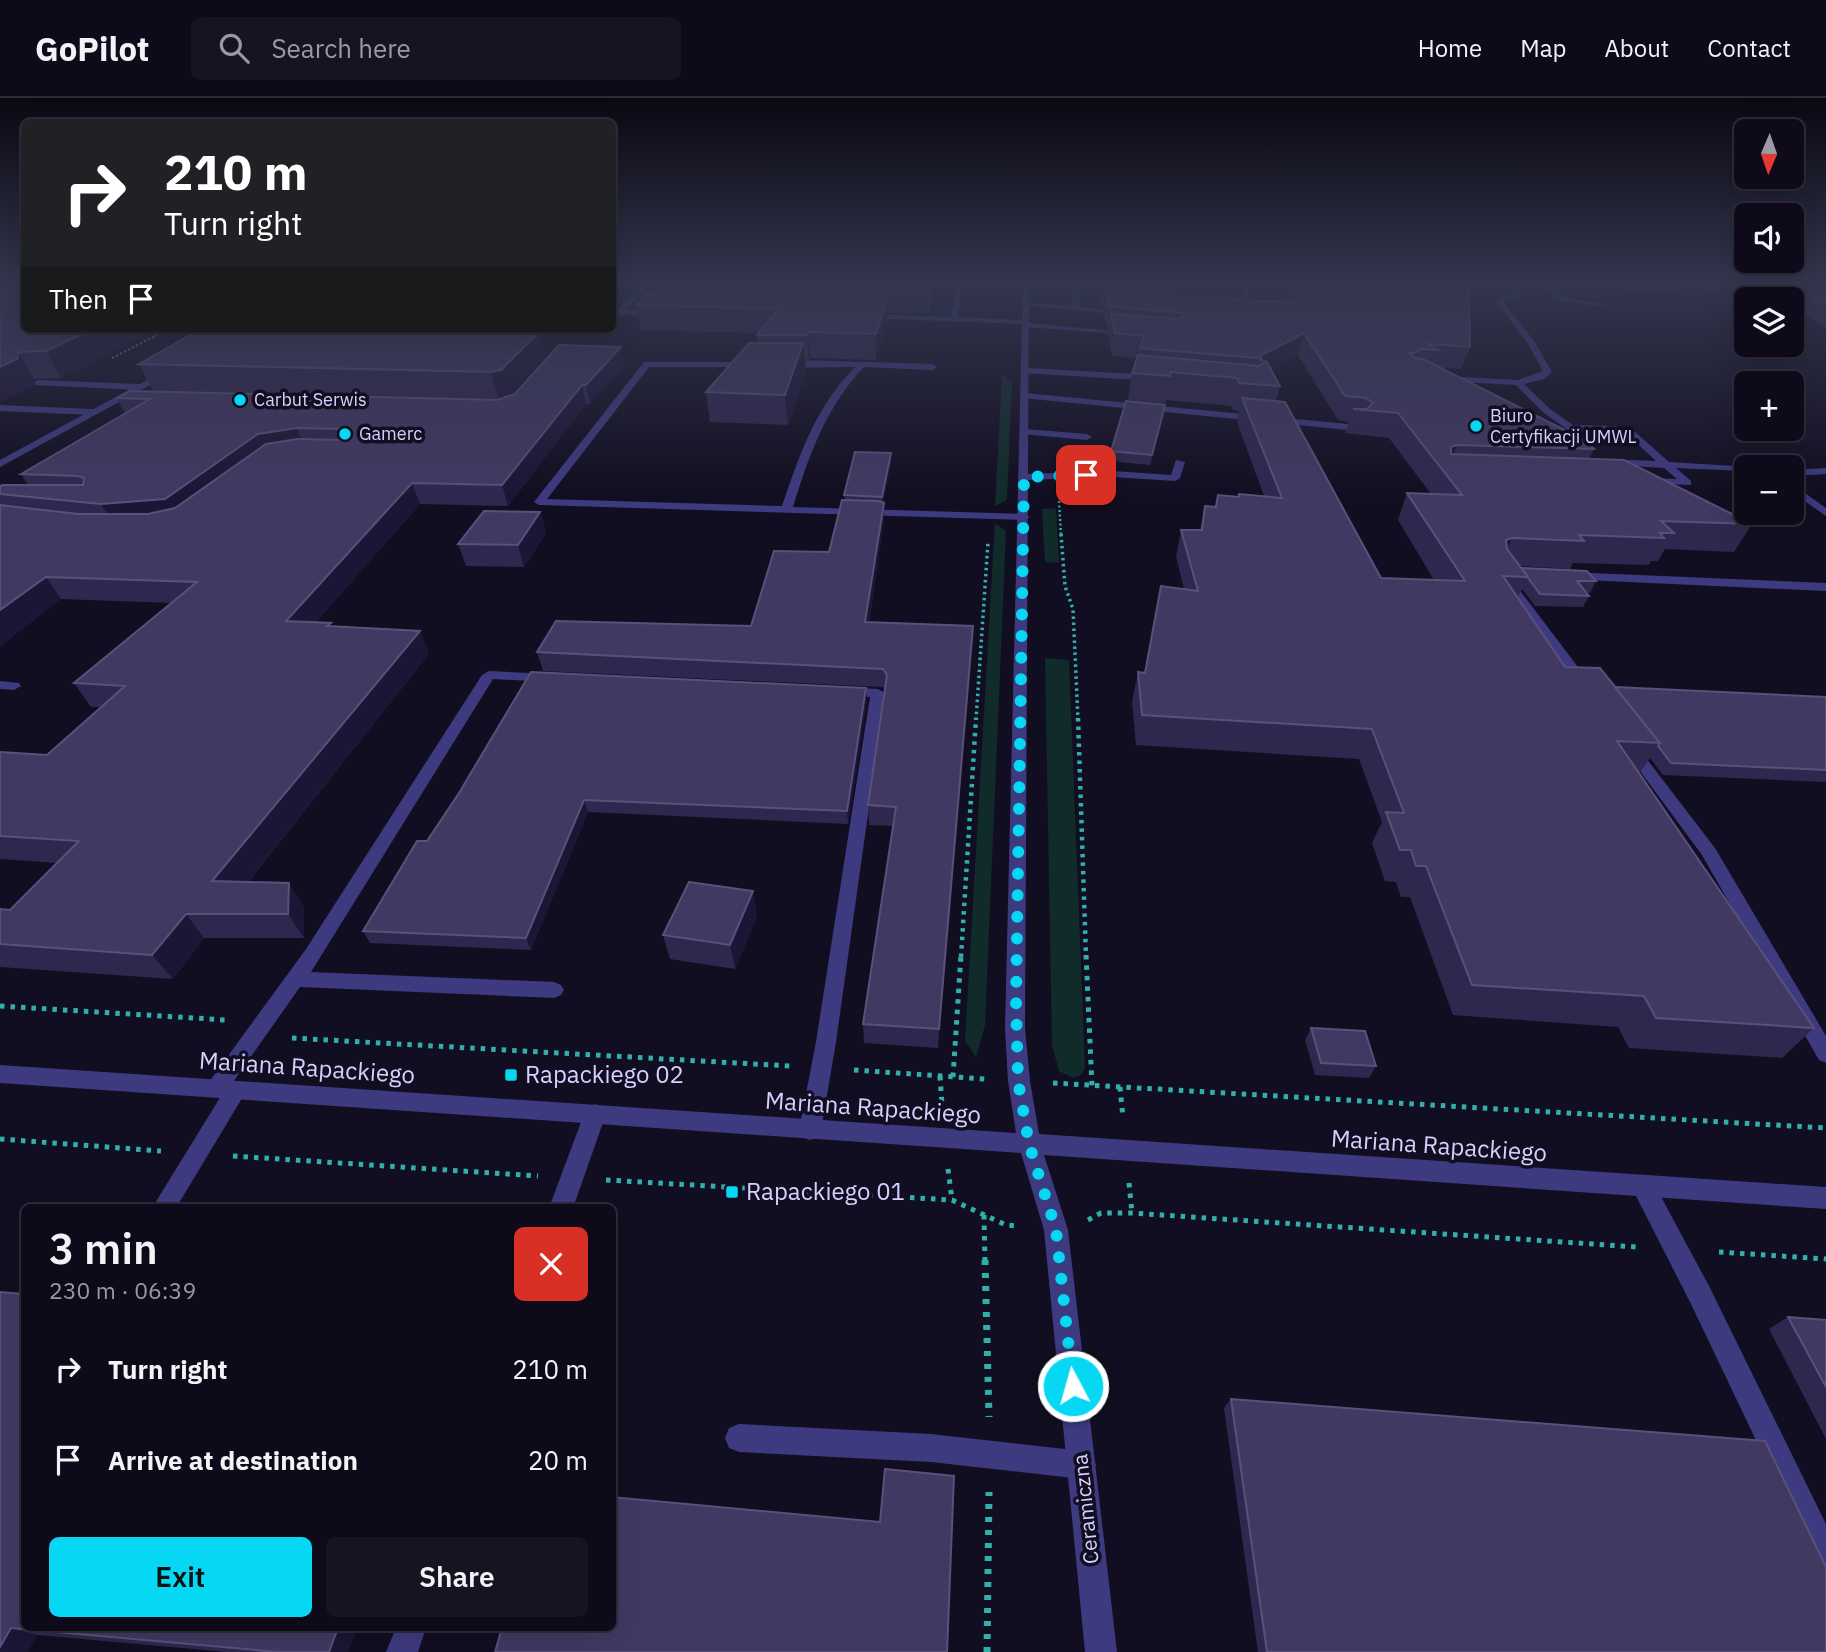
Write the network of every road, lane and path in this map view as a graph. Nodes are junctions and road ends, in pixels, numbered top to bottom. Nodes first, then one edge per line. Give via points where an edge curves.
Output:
1 (123, 353) edge
2 (1026, 353) edge
3 (1537, 353) edge
4 (124, 359) dead end
5 (862, 365) junction
6 (933, 366) dead end
7 (176, 367) edge
8 (1026, 371) junction
9 (1426, 378) edge
10 (1162, 379) edge
11 (38, 383) edge
12 (1518, 383) junction
13 (140, 387) junction
14 (1025, 396) junction
15 (110, 403) junction
16 (135, 403) edge
17 (0, 408) edge
18 (94, 412) junction
19 (1358, 428) dead end
20 (1571, 428) junction
21 (1025, 432) junction
22 (1087, 437) dead end
23 (1581, 439) edge
24 (1180, 462) dead end
25 (1600, 462) edge
26 (0, 464) edge
27 (1666, 464) junction
28 (1734, 467) edge
29 (1826, 471) edge
30 (1804, 472) edge
31 (1024, 477) junction
32 (1058, 477) junction
33 (1634, 481) edge
34 (1804, 496) edge
35 (787, 508) junction
36 (1826, 513) edge
37 (989, 516) junction
38 (1024, 517) junction
39 (1514, 573) edge
40 (1555, 575) edge
41 (1826, 587) edge
42 (572, 679) edge
43 (822, 690) edge
44 (1598, 703) edge
45 (1622, 735) edge
46 (294, 979) junction
47 (554, 990) dead end
48 (0, 1006) edge
49 (259, 1028) junction
50 (1826, 1054) edge
51 (820, 1068) junction
52 (0, 1074) edge
53 (953, 1077) junction
54 (1018, 1081) junction
55 (1092, 1086) junction
56 (226, 1089) junction
57 (595, 1114) junction
58 (1826, 1128) edge
59 (810, 1130) junction
60 (0, 1139) edge
61 (1029, 1144) junction
62 (196, 1153) junction
63 (572, 1178) junction
64 (1643, 1186) junction
65 (1826, 1198) edge
66 (165, 1204) edge
67 (562, 1204) edge
68 (1056, 1230) junction
69 (1676, 1249) junction
70 (1826, 1259) edge
71 (739, 1438) dead end
72 (1082, 1465) junction
73 (1826, 1556) edge
74 (410, 1631) edge
75 (402, 1652) edge
76 (1101, 1652) edge

1 - 4 path via 111,359
2 - 8 street, Ceramiczna
3 - 12 street via 1548,372
5 - 6 street
5 - 35 street via 849,377 809,440
5 - 35 street via 647,364 539,502
7 - 13 street
8 - 10 street
8 - 14 street, Ceramiczna
9 - 12 street
11 - 13 street
12 - 20 street
13 - 15 street
14 - 19 street
14 - 21 street, Ceramiczna
15 - 16 street
15 - 18 street
17 - 18 street
18 - 26 street
20 - 23 street
20 - 27 street via 1631,433
21 - 22 street
21 - 31 street, Ceramiczna
24 - 32 street via 1175,478
25 - 27 street
27 - 28 street
27 - 33 street via 1687,482
29 - 30 street
31 - 32 street
31 - 38 street, Ceramiczna
32 - 55 path via 1065,586 1073,608 1076,653
34 - 36 street
35 - 37 street
37 - 38 street
37 - 53 path
38 - 54 street, Ceramiczna
39 - 44 street via 1500,572
40 - 41 street
42 - 46 street via 489,676
43 - 51 street via 878,693
45 - 50 street via 1709,852
46 - 47 street
46 - 49 street
48 - 49 path via 229,1020
49 - 51 path via 296,1039
49 - 56 street
51 - 53 path
51 - 59 street
52 - 56 street, Mariana Rapackiego
53 - 54 path
54 - 55 path
54 - 61 street, Ceramiczna
55 - 58 path
56 - 57 street, Mariana Rapackiego
56 - 62 street
57 - 59 street, Mariana Rapackiego
57 - 63 street
59 - 61 street, Mariana Rapackiego
60 - 62 path
61 - 64 street, Mariana Rapackiego
61 - 68 street, Ceramiczna
62 - 63 path
62 - 66 street
63 - 67 street
63 - 68 path via 952,1200 1006,1225
64 - 65 street, Mariana Rapackiego
64 - 69 street
68 - 69 path via 1078,1226 1101,1213 1132,1213
68 - 72 street, Ceramiczna
69 - 70 path
69 - 73 street
71 - 72 street via 932,1448
72 - 76 street, Ceramiczna
74 - 75 street

